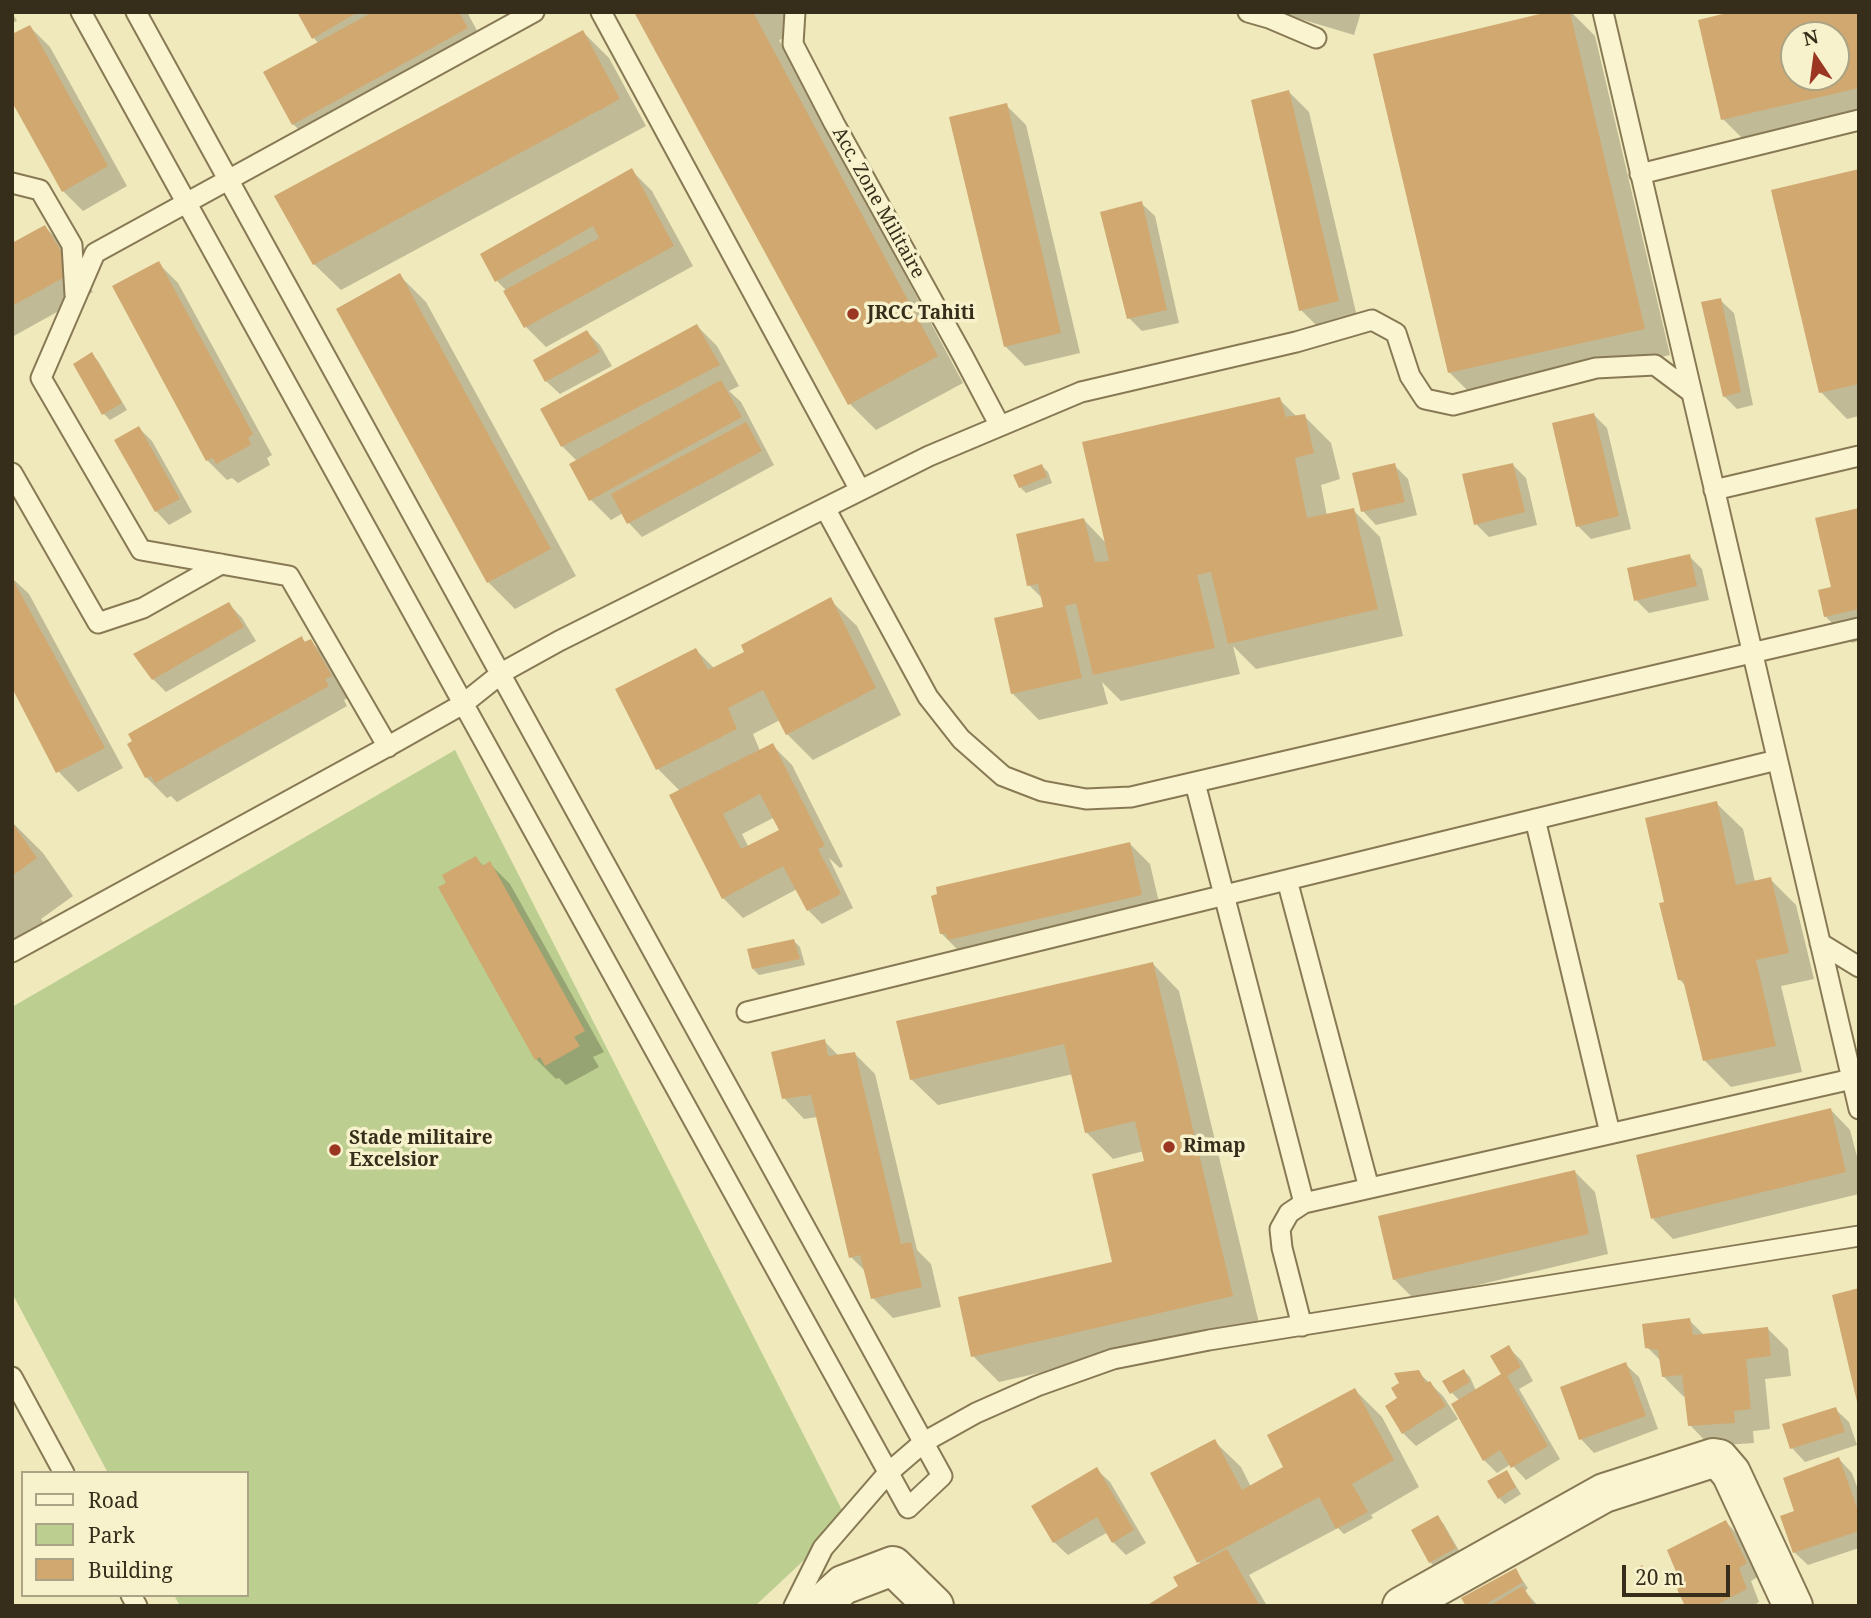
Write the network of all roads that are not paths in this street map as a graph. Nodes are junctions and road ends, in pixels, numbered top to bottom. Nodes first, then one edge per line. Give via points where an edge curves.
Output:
1 (81, 12) edge
2 (136, 12) edge
3 (601, 12) edge
4 (794, 12) edge
5 (1248, 12) edge
6 (1603, 12) edge
7 (524, 15) edge
8 (1315, 37) dead end
9 (1859, 120) edge
10 (1640, 174) junction
11 (228, 178) junction
12 (12, 183) edge
13 (186, 202) junction
14 (76, 299) junction
15 (1691, 392) junction
16 (1000, 426) junction
17 (1859, 456) edge
18 (12, 473) edge
19 (860, 490) junction
20 (1714, 490) junction
21 (825, 508) junction
22 (221, 564) junction
23 (1859, 628) edge
24 (1752, 653) junction
25 (501, 674) junction
26 (463, 704) junction
27 (388, 747) junction
28 (1777, 760) junction
29 (1195, 783) junction
30 (1535, 819) junction
31 (1287, 880) junction
32 (1224, 896) junction
33 (1820, 943) junction
34 (12, 953) edge
35 (1859, 967) edge
36 (747, 1012) dead end
37 (1855, 1075) edge
38 (1859, 1109) edge
39 (1610, 1133) junction
40 (1369, 1188) junction
41 (1304, 1203) junction
42 (1859, 1236) edge
43 (1302, 1326) junction
44 (12, 1377) edge
45 (924, 1442) junction
46 (63, 1471) edge
47 (888, 1473) junction
48 (933, 1604) edge
49 (794, 1606) edge
50 (820, 1606) edge
51 (1402, 1606) edge
52 (1793, 1606) edge

1 - 13 lane
2 - 11 lane
3 - 19 lane
4 - 16 lane, Acc. Zone Militaire via 793,44
5 - 8 lane
6 - 10 lane
7 - 11 lane
9 - 10 lane
10 - 15 lane
11 - 13 lane
11 - 25 lane
12 - 14 lane via 40,190 72,245
13 - 14 lane via 95,253
13 - 26 lane
14 - 22 lane via 41,378 141,550
15 - 16 lane via 1655,365 1596,368 1452,405 1426,400 1410,376 1396,333 1372,320 1081,392
15 - 20 lane
16 - 19 lane
17 - 20 lane
18 - 22 lane via 98,623 143,608
19 - 21 lane
20 - 24 lane
21 - 25 lane
21 - 29 lane via 928,697 961,739 1003,776 1042,791 1086,799 1131,797
22 - 27 lane via 289,576
23 - 24 lane
24 - 28 lane
24 - 29 lane
25 - 26 lane
25 - 45 lane
26 - 27 lane
26 - 47 lane
27 - 34 lane
28 - 30 lane
28 - 33 lane
29 - 32 lane
30 - 31 lane
30 - 39 lane
31 - 32 lane
31 - 40 lane
32 - 36 lane
32 - 41 lane
33 - 35 lane
33 - 37 lane
37 - 38 lane
37 - 39 lane
39 - 40 lane
40 - 41 lane
41 - 43 lane via 1289,1213 1280,1229
42 - 43 lane
43 - 45 lane via 1113,1359 1037,1386
44 - 46 lane
45 - 47 lane
45 - 47 lane via 942,1476 908,1508
47 - 49 lane via 823,1548
48 - 50 street via 893,1566 843,1585
51 - 52 street via 1604,1493 1713,1458 1731,1473

